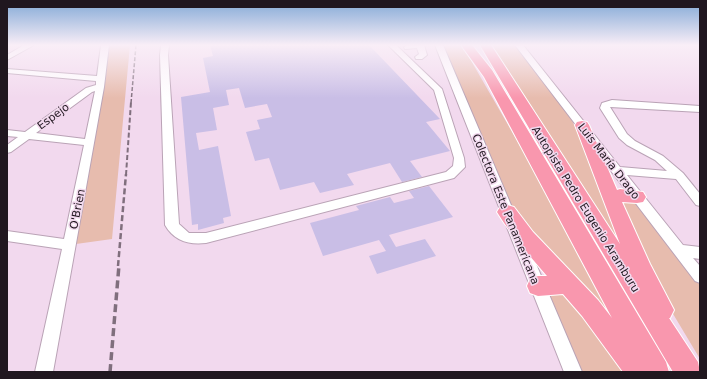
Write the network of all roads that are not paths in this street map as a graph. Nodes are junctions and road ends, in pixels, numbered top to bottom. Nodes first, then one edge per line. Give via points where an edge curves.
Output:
1 (103, 63) edge
2 (164, 63) edge
3 (410, 63) edge
4 (446, 63) edge
5 (479, 63) edge
6 (482, 63) edge
7 (495, 63) edge
8 (533, 63) edge
9 (7, 71) edge
10 (490, 77) junction
11 (100, 82) junction
12 (700, 109) edge
13 (582, 125) junction
14 (7, 134) edge
15 (26, 136) junction
16 (90, 142) junction
17 (7, 150) edge
18 (616, 170) junction
19 (679, 176) junction
20 (637, 197) junction
21 (611, 198) junction
22 (700, 202) edge
23 (507, 212) junction
24 (7, 236) edge
25 (70, 245) junction
26 (679, 250) junction
27 (700, 253) edge
28 (700, 278) edge
29 (568, 284) junction
30 (538, 286) junction
31 (44, 372) edge
32 (573, 372) edge
33 (640, 372) edge
34 (656, 372) edge
35 (688, 372) edge
36 (696, 372) edge

1 - 11 street, O'Brien
2 - 3 street via 172,225 176,232 197,239 450,175 455,171 459,167 459,158 438,89
4 - 23 street, Colectora Este Panamericana
5 - 10 highway
6 - 10 highway, Autopista Pedro Eugenio Aramburu
7 - 35 highway, Autopista Pedro Eugenio Aramburu
8 - 13 street, Luis María Drago
9 - 11 street via 94,79
10 - 34 highway, Autopista Pedro Eugenio Aramburu
11 - 15 street, Espejo
11 - 16 street, O'Brien
12 - 19 street via 612,103 605,105 623,136 659,158
13 - 18 street, Luis María Drago
13 - 21 highway
14 - 15 street
15 - 16 street
15 - 17 street, Espejo
16 - 25 street, O'Brien
18 - 19 street
18 - 20 street, Luis María Drago
19 - 22 street
20 - 21 highway via 620,195
20 - 26 street, Luis María Drago
21 - 36 highway via 653,294
23 - 29 highway via 526,238
23 - 30 street, Colectora Este Panamericana
24 - 25 street
25 - 31 street, O'Brien
26 - 27 street
26 - 28 street, Luis María Drago
29 - 30 highway
29 - 33 highway
30 - 32 street, Colectora Este Panamericana

